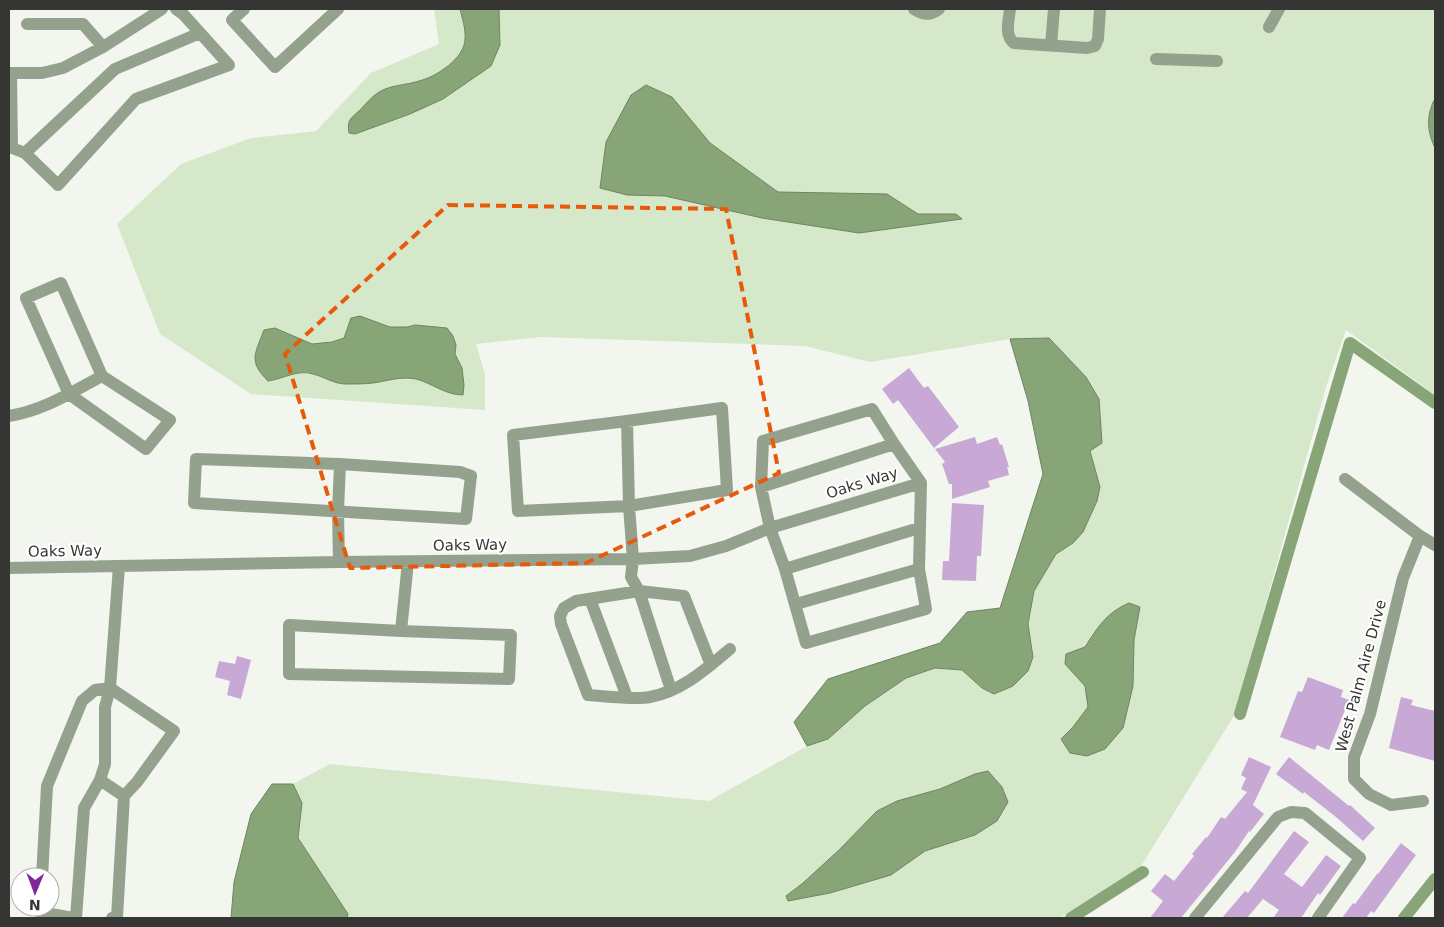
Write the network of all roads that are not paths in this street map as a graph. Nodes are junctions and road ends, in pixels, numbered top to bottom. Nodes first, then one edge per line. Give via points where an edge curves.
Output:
1 (176, 9) edge
2 (244, 9) edge
3 (338, 9) edge
4 (914, 9) edge
5 (939, 9) edge
6 (1010, 9) edge
7 (1054, 9) edge
8 (1100, 9) edge
9 (1279, 9) edge
10 (153, 11) edge
11 (27, 24) dead end
12 (1269, 27) dead end
13 (200, 34) junction
14 (1051, 45) junction
15 (103, 47) junction
16 (1156, 59) dead end
17 (1217, 61) dead end
18 (10, 73) edge
19 (25, 153) junction
20 (102, 376) junction
21 (69, 394) junction
22 (9, 416) edge
23 (627, 422) junction
24 (894, 444) junction
25 (340, 464) junction
26 (1345, 479) dead end
27 (921, 483) junction
28 (761, 487) junction
29 (629, 506) junction
30 (338, 511) junction
31 (770, 528) junction
32 (919, 528) junction
33 (1420, 536) junction
34 (1435, 545) edge
35 (633, 559) junction
36 (340, 562) junction
37 (408, 562) junction
38 (119, 566) junction
39 (9, 568) edge
40 (785, 569) junction
41 (919, 570) junction
42 (639, 591) junction
43 (590, 600) junction
44 (796, 604) junction
45 (401, 631) junction
46 (730, 649) dead end
47 (711, 665) junction
48 (110, 688) junction
49 (671, 690) junction
50 (626, 697) junction
51 (100, 780) junction
52 (124, 796) junction
53 (1423, 801) dead end
54 (42, 867) edge
55 (60, 915) edge
56 (75, 918) edge
57 (112, 918) edge
58 (1195, 918) edge
59 (1318, 918) edge

1 - 13 street
2 - 3 street via 232,20 275,67
4 - 5 street via 929,14
6 - 14 street via 1009,40
7 - 14 street
8 - 14 street via 1095,46
9 - 12 street
10 - 15 street
11 - 15 street via 83,24
13 - 19 street via 115,69
13 - 19 street via 230,65 136,98 58,185
15 - 18 street via 63,68 42,73
16 - 17 street
18 - 19 street via 12,148
20 - 21 street
20 - 21 street via 170,420 146,449
20 - 21 street via 61,283 26,298
21 - 22 street via 32,411
23 - 29 street
23 - 29 street via 722,408 727,490
23 - 29 street via 513,435 518,511
24 - 27 street
24 - 28 street
24 - 28 street via 872,409 763,442
25 - 30 street
25 - 30 street via 460,472 471,476 466,519
25 - 30 street via 196,459 194,503
26 - 33 street
27 - 31 street, Oaks Way
27 - 32 street
28 - 31 street
29 - 35 street
30 - 36 street
31 - 35 street, Oaks Way via 690,556
31 - 40 street
32 - 40 street
32 - 41 street
33 - 34 street
33 - 53 street, West Palm Aire Drive via 1403,578 1370,714 1354,757 1354,779 1370,794 1391,805
35 - 37 street, Oaks Way
35 - 42 street via 631,576
36 - 37 street, Oaks Way
36 - 38 street, Oaks Way
37 - 45 street
38 - 39 street, Oaks Way
38 - 48 street
40 - 44 street
41 - 44 street
41 - 44 street via 926,609 806,643
42 - 43 street
42 - 47 street via 684,596
42 - 49 street
43 - 50 street
43 - 50 street via 576,601 564,608 561,624 588,695
45 - 45 street via 289,625 289,674 509,679 511,635
46 - 47 street
47 - 49 street
48 - 51 street via 105,706 105,764
48 - 52 street via 174,731
48 - 54 street via 95,690 82,701 46,786
49 - 50 street via 650,697
51 - 52 street
51 - 56 street via 84,808
52 - 57 street via 117,917
55 - 56 street
58 - 59 street via 1278,817 1291,812 1305,813 1360,858

